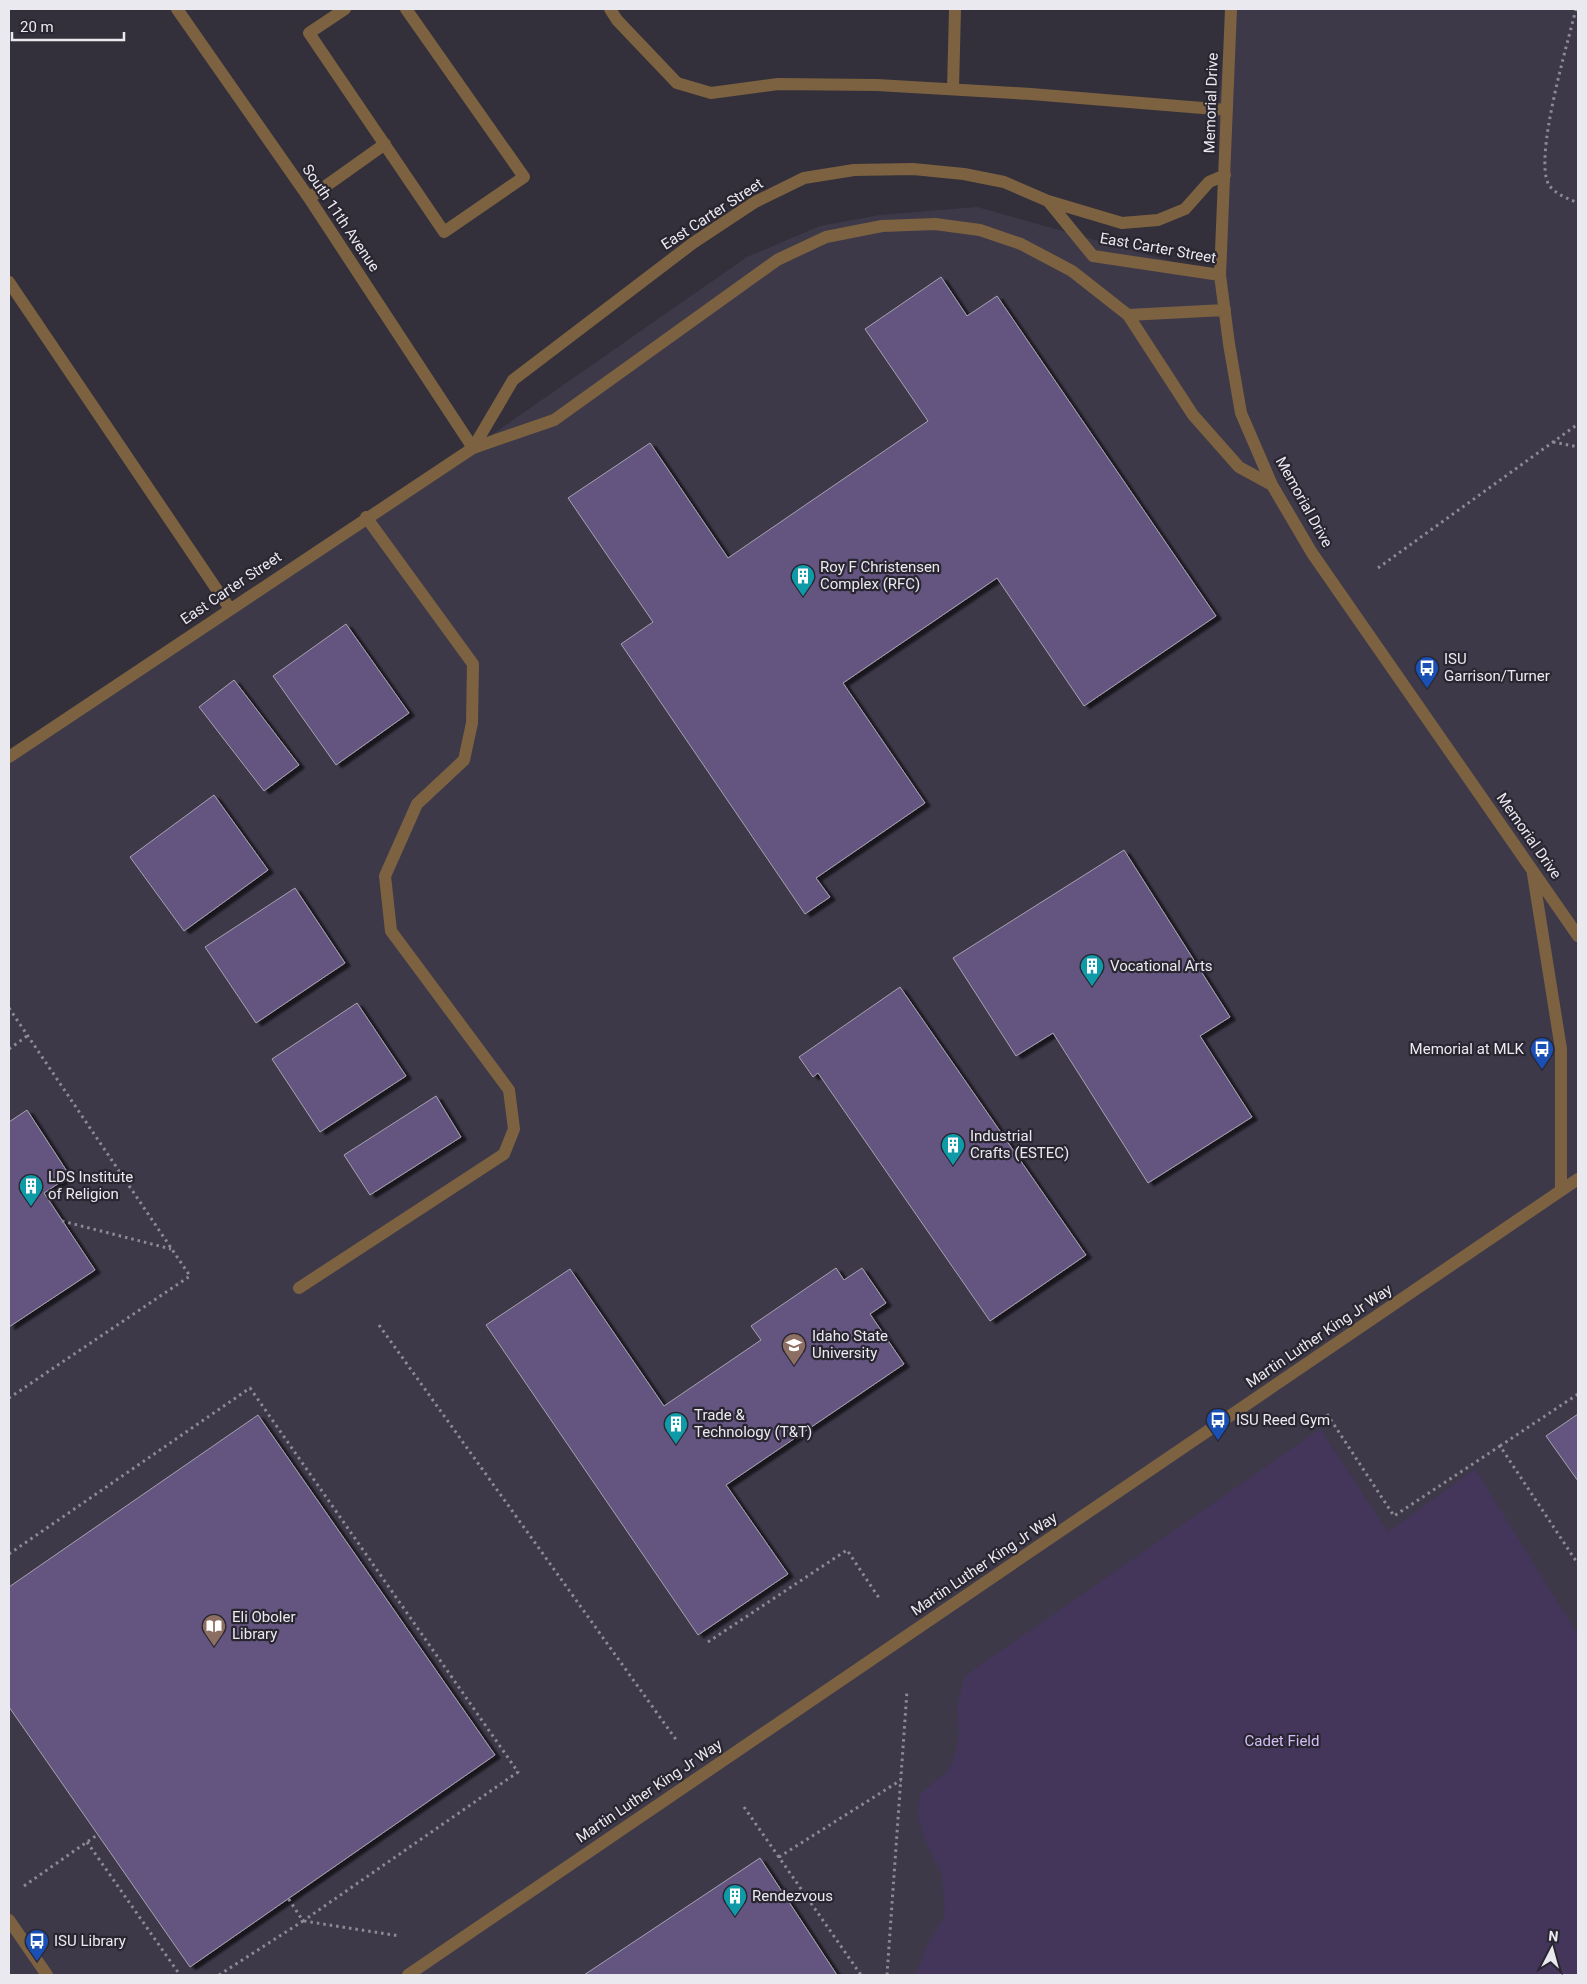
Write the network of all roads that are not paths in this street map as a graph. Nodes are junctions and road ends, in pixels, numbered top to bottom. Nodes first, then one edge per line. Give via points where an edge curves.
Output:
1 (177, 9) edge
2 (345, 9) edge
3 (406, 9) edge
4 (610, 9) edge
5 (955, 9) edge
6 (1231, 9) edge
7 (954, 89) junction
8 (1227, 110) junction
9 (385, 144) junction
10 (1225, 175) junction
11 (309, 198) junction
12 (1048, 202) junction
13 (1220, 275) junction
14 (9, 282) edge
15 (1225, 310) junction
16 (1128, 315) junction
17 (472, 448) junction
18 (1272, 485) junction
19 (366, 517) junction
20 (230, 609) junction
21 (9, 757) edge
22 (1532, 870) junction
23 (1578, 936) edge
24 (1578, 1179) edge
25 (1561, 1190) junction
26 (299, 1288) dead end
27 (9, 1920) edge
28 (47, 1975) edge
29 (408, 1975) edge

1 - 11 street, South 11th Avenue
2 - 9 street via 309,34
3 - 9 street via 524,177 444,232
4 - 7 street via 677,83 711,93 778,84
5 - 7 street
6 - 8 street, Memorial Drive
7 - 8 street
8 - 10 street, Memorial Drive
9 - 11 street
10 - 12 street via 1208,182 1185,209 1158,220 1122,223
10 - 13 street, Memorial Drive
11 - 17 street, South 11th Avenue
12 - 13 street, East Carter Street via 1092,256
12 - 17 street, East Carter Street via 1004,182 947,172 854,170 804,178 755,202 693,242 513,380
13 - 15 street, Memorial Drive
14 - 20 street
15 - 16 street
15 - 18 street, Memorial Drive via 1242,413
16 - 17 street, East Carter Street via 1072,271 1021,244 980,230 935,224 891,226 826,237 777,260 554,420
16 - 18 street, East Carter Street via 1193,415 1239,467
17 - 19 street, East Carter Street
18 - 22 street, Memorial Drive via 1312,553
19 - 20 street, East Carter Street
19 - 26 street via 473,664 472,723 464,760 416,804 385,876 392,932 509,1090 514,1129 504,1154
20 - 21 street, East Carter Street
22 - 23 street, Memorial Drive
22 - 25 street via 1561,1049
24 - 25 street, Martin Luther King Jr Way
25 - 29 street, Martin Luther King Jr Way
27 - 28 street

